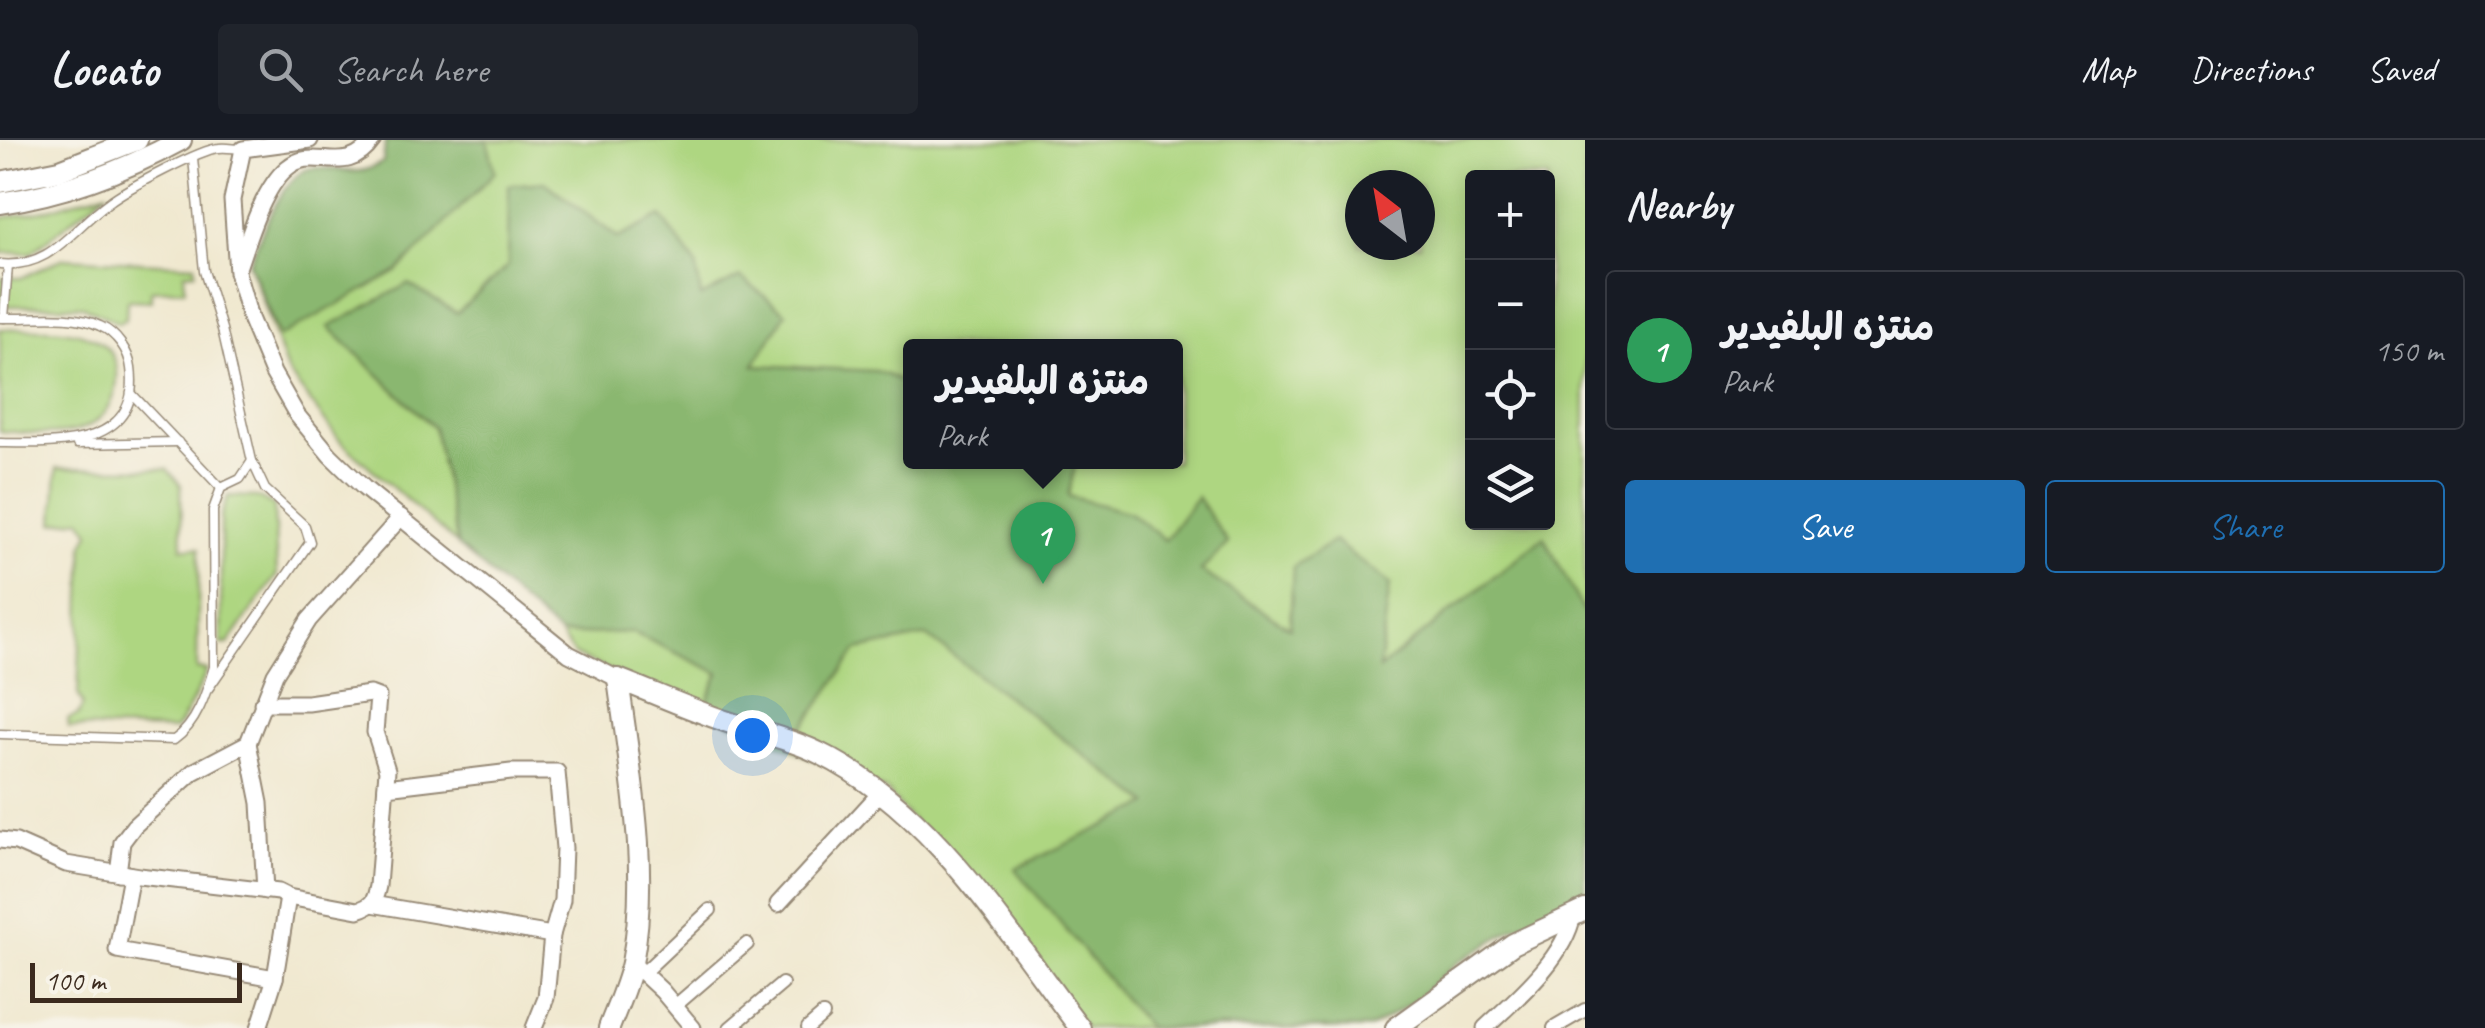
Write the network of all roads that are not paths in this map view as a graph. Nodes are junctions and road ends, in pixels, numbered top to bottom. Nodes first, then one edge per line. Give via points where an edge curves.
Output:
1 (137, 140) edge
2 (181, 140) edge
3 (310, 140) edge
4 (373, 140) edge
5 (242, 149) junction
6 (194, 158) junction
7 (0, 182) edge
8 (0, 203) edge
9 (4, 265) edge
10 (237, 272) junction
11 (2, 318) edge
12 (131, 393) junction
13 (178, 442) junction
14 (0, 443) edge
15 (68, 444) junction
16 (252, 461) junction
17 (222, 488) junction
18 (402, 517) junction
19 (618, 679) junction
20 (208, 689) junction
21 (262, 703) junction
22 (0, 734) edge
23 (248, 743) junction
24 (386, 788) junction
25 (882, 791) junction
26 (0, 840) edge
27 (125, 874) junction
28 (265, 890) junction
29 (288, 897) junction
30 (372, 904) junction
31 (778, 904) dead end
32 (710, 910) dead end
33 (1579, 912) edge
34 (552, 935) junction
35 (747, 944) dead end
36 (637, 968) junction
37 (275, 978) junction
38 (782, 984) dead end
39 (675, 1006) junction
40 (1585, 1010) edge
41 (823, 1015) dead end
42 (1408, 1025) edge
43 (1490, 1026) edge
44 (259, 1028) edge
45 (534, 1028) edge
46 (609, 1028) edge
47 (693, 1028) edge
48 (730, 1028) edge
49 (808, 1028) edge
50 (1080, 1028) edge
51 (1551, 1028) edge

1 - 7 street via 60,170
2 - 8 street via 99,177
3 - 5 street
4 - 10 street via 345,162 308,159 285,169 261,207
5 - 6 lane via 216,148
5 - 10 street via 232,200
6 - 9 lane via 106,204 52,253
6 - 16 lane via 204,271
9 - 11 lane
10 - 18 street via 273,373 297,415 330,456
11 - 12 lane via 100,326 130,360
12 - 13 lane
12 - 15 lane via 112,425
13 - 15 lane
13 - 17 lane
14 - 15 lane
16 - 17 lane via 240,479
16 - 20 lane via 264,489 305,526 310,542
17 - 20 lane via 213,510 214,667
18 - 19 street via 569,654
18 - 21 street via 309,620
19 - 25 street via 796,742
19 - 36 street via 636,848
20 - 22 lane via 188,730 174,740
21 - 23 street
21 - 24 street via 375,694
23 - 27 street via 193,772 134,826 122,842
23 - 28 street via 260,803
24 - 30 street
24 - 34 street via 460,776 557,772 564,848 562,900
25 - 31 street
25 - 50 street via 929,835
26 - 27 street via 66,864
27 - 28 street
27 - 37 street via 117,950
28 - 29 street
29 - 30 street via 358,910
29 - 37 street
30 - 34 street
32 - 36 street
33 - 42 street via 1513,944
33 - 43 street via 1562,944
34 - 45 street via 546,998
35 - 39 street
36 - 39 street
36 - 46 street
37 - 44 street
38 - 48 street
39 - 47 street
40 - 51 street
41 - 49 street

